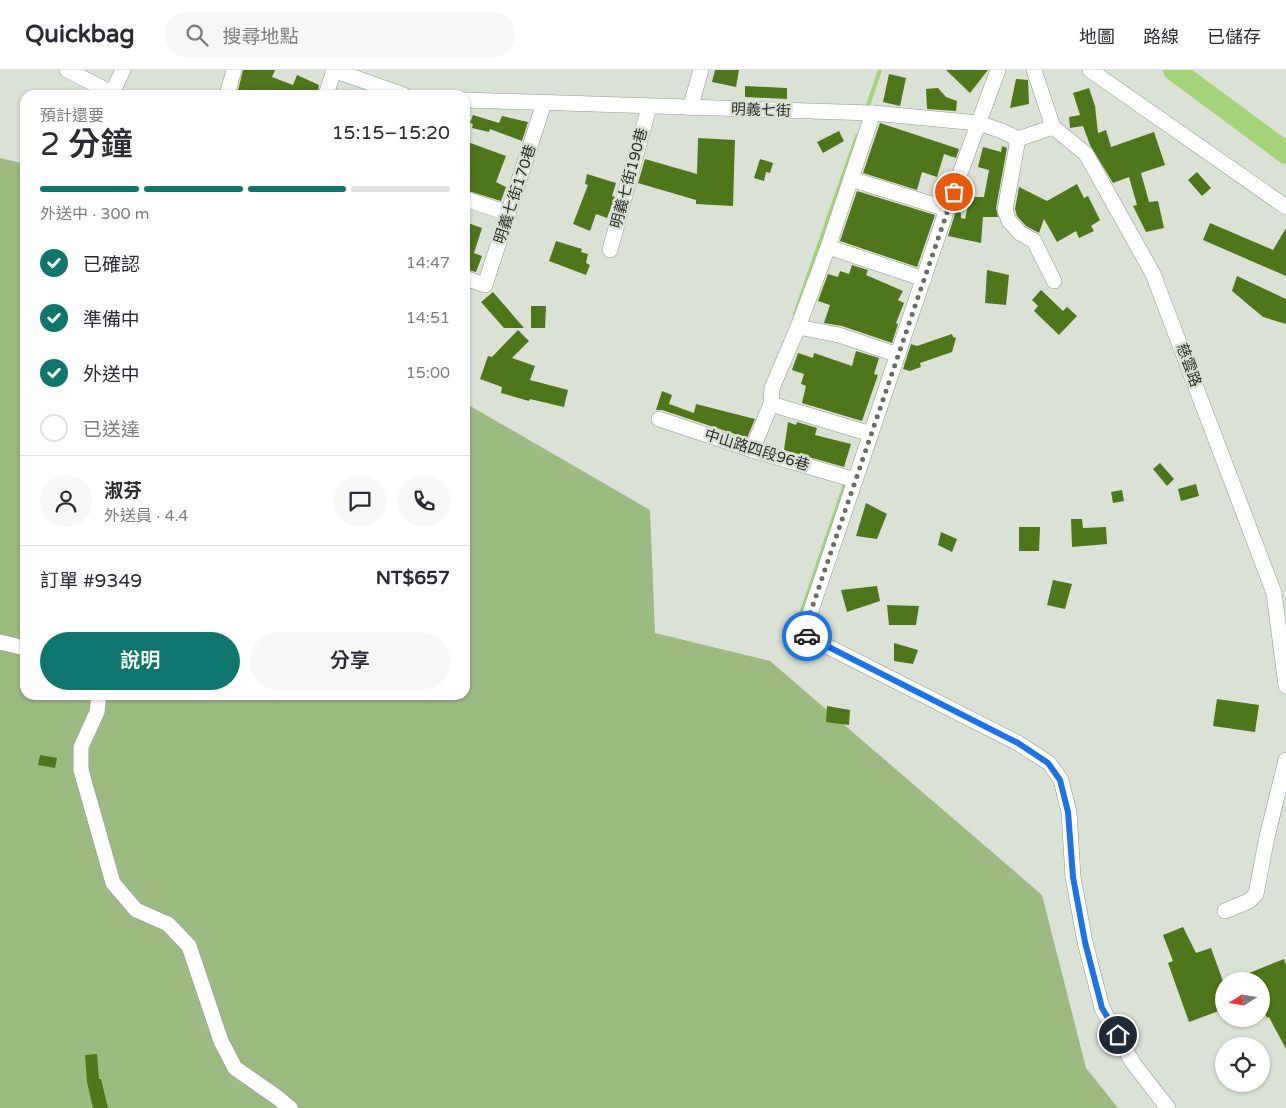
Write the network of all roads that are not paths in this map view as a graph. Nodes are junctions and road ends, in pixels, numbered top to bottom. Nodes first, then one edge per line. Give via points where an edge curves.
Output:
1 (67, 70) edge
2 (123, 70) edge
3 (234, 70) edge
4 (333, 70) edge
5 (701, 70) edge
6 (998, 70) edge
7 (1034, 70) edge
8 (1090, 70) edge
9 (106, 90) edge
10 (113, 90) edge
11 (229, 90) edge
12 (327, 90) edge
13 (390, 90) edge
14 (470, 100) edge
15 (544, 103) junction
16 (649, 107) junction
17 (690, 108) junction
18 (868, 113) junction
19 (978, 123) junction
20 (1052, 127) junction
21 (1018, 139) junction
22 (851, 179) junction
23 (470, 201) edge
24 (1286, 207) edge
25 (948, 209) junction
26 (508, 213) junction
27 (828, 247) junction
28 (610, 250) dead end
29 (924, 279) junction
30 (470, 280) edge
31 (1054, 280) dead end
32 (798, 327) junction
33 (898, 355) junction
34 (772, 404) junction
35 (659, 418) dead end
36 (871, 434) junction
37 (752, 450) junction
38 (855, 480) junction
39 (0, 642) edge
40 (20, 647) edge
41 (1286, 686) edge
42 (98, 700) edge
43 (1286, 760) edge
44 (1225, 910) dead end
45 (290, 1108) edge
46 (1168, 1108) edge

1 - 9 street
2 - 10 street
3 - 11 street
4 - 12 street
4 - 13 street
5 - 17 street
6 - 19 street
7 - 20 street
8 - 24 street
14 - 15 street, 明義七街
15 - 16 street, 明義七街
15 - 26 street, 明義七街170巷
16 - 17 street, 明義七街
16 - 28 street, 明義七街190巷
17 - 18 street, 明義七街
18 - 19 street, 明義七街
18 - 22 street
19 - 21 street, 明義七街
19 - 25 street
20 - 21 street
20 - 41 street, 慈雲路 via 1086,154 1153,274 1274,593
21 - 31 street via 1005,210 1020,232 1034,240
22 - 25 street
22 - 27 street
23 - 26 street
25 - 29 street
26 - 30 street, 明義七街170巷 via 485,285
27 - 29 street
27 - 32 street
29 - 33 street
32 - 33 street via 839,335
32 - 34 street via 772,388
33 - 36 street
34 - 36 street
34 - 37 street
35 - 37 street, 中山路四段96巷
36 - 38 street
37 - 38 street, 中山路四段96巷
38 - 46 street via 803,634 1018,743 1048,763 1060,780 1068,812 1073,877 1102,1008 1133,1063
39 - 40 street
42 - 45 street via 97,712 81,747 81,770 112,882 136,910 168,924 189,946 221,1041 235,1068
43 - 44 street via 1256,894 1249,902

